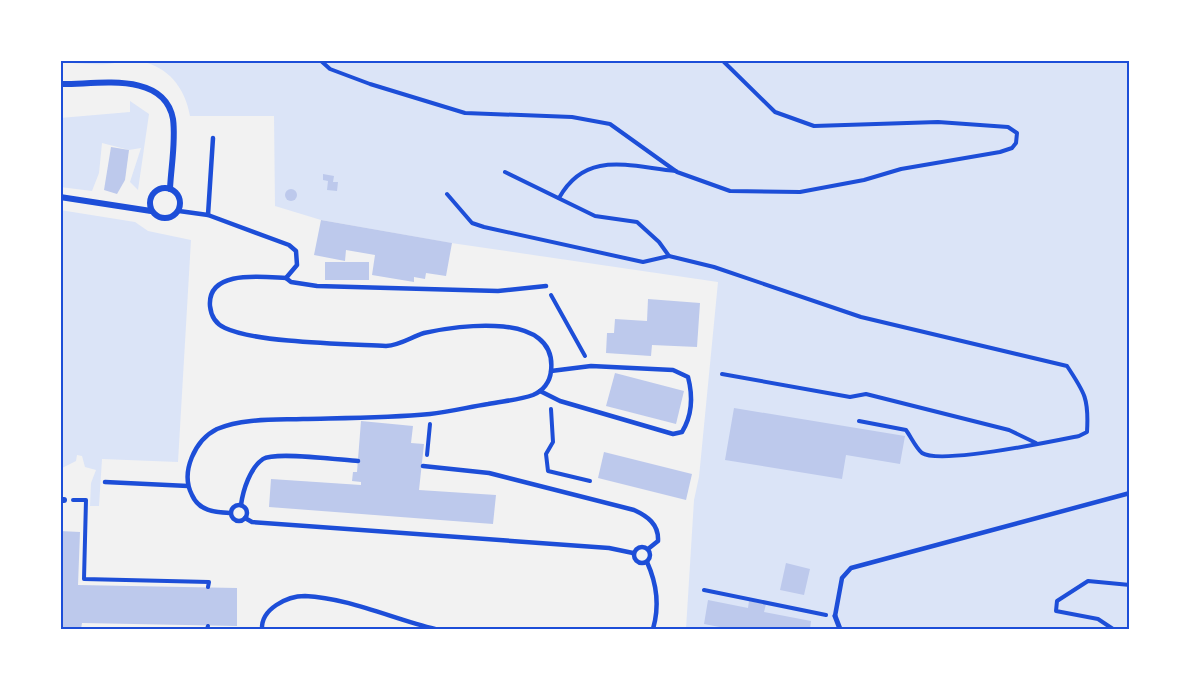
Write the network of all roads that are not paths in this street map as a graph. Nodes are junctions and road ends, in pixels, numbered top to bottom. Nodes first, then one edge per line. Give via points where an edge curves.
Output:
1 (60, 84) edge
2 (213, 138) dead end
3 (170, 189) junction
4 (60, 197) edge
5 (151, 211) junction
6 (179, 211) junction
7 (208, 215) junction
8 (286, 278) junction
9 (546, 286) road end
10 (551, 371) junction
11 (540, 391) junction
12 (358, 461) dead end
13 (425, 466) road end
14 (105, 482) dead end
15 (188, 486) junction
16 (1130, 493) edge
17 (241, 505) junction
18 (230, 513) junction
19 (245, 518) junction
20 (648, 549) junction
21 (633, 553) junction
22 (646, 562) junction
23 (835, 616) joint
24 (262, 629) edge
25 (435, 629) edge
26 (653, 629) edge
27 (840, 629) edge

1 - 3 street via 134,84 155,92 172,118
2 - 7 lane
3 - 5 street via 153,193
3 - 6 street via 179,198
4 - 5 street
5 - 6 street via 165,219
6 - 7 lane
7 - 8 lane via 296,250 297,265
8 - 9 lane via 317,286 498,291
8 - 10 lane via 222,282 210,301 213,317 224,328 269,338 386,346 457,327 517,327 543,342
10 - 11 lane
10 - 11 lane via 591,366 673,370 688,377 693,395 686,425 682,432 673,434 560,401
11 - 15 lane via 431,414 250,422 224,427 205,437 197,448 190,460
12 - 17 lane via 271,455 256,466 242,494
13 - 20 lane via 489,473 634,510 650,520 658,533 658,541
14 - 15 lane
15 - 18 lane via 200,506
16 - 23 lane via 851,568 842,578
17 - 18 lane via 232,507
17 - 19 lane via 247,510
18 - 19 lane via 236,521
19 - 21 lane via 252,522 609,548
20 - 21 lane via 638,547
20 - 22 lane via 650,557
21 - 22 lane via 636,561
22 - 26 lane via 657,597 658,614
23 - 27 street
24 - 25 lane via 268,611 302,596

